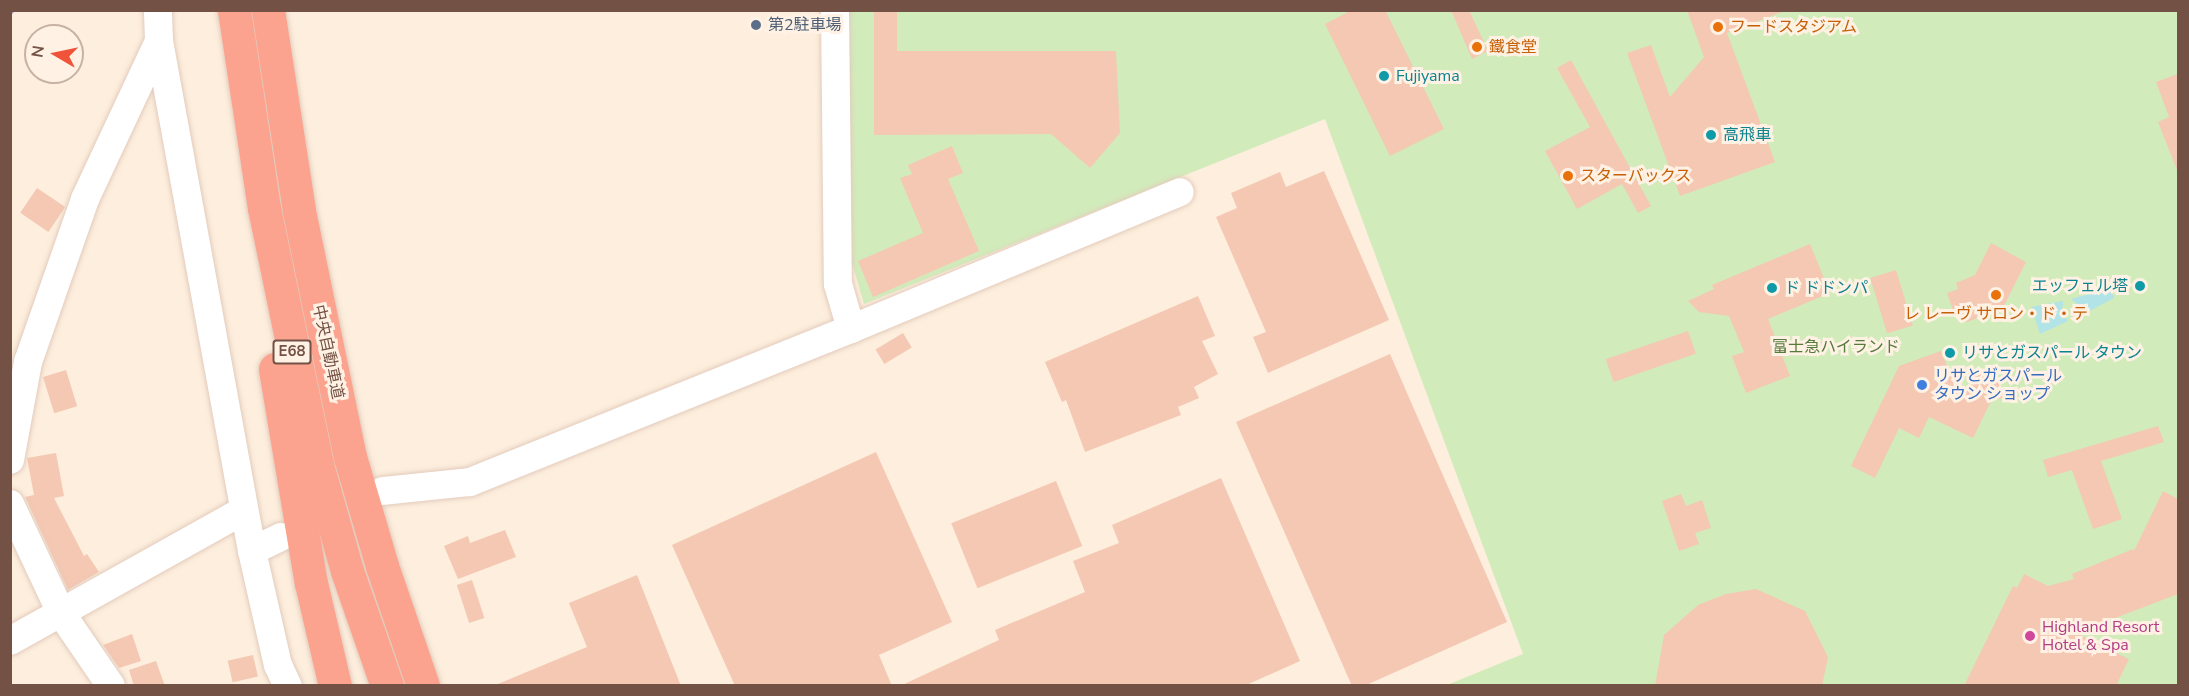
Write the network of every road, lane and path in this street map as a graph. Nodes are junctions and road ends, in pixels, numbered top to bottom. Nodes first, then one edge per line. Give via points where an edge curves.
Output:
1 (158, 10) edge
2 (228, 10) edge
3 (234, 10) edge
4 (268, 10) edge
5 (835, 10) edge
6 (159, 41) junction
7 (1180, 192) dead end
8 (851, 328) junction
9 (19, 369) edge
10 (350, 457) junction
11 (10, 460) edge
12 (383, 491) dead end
13 (10, 504) edge
14 (244, 510) junction
15 (281, 537) dead end
16 (252, 551) junction
17 (61, 613) junction
18 (10, 641) edge
19 (111, 686) edge
20 (288, 686) edge
21 (335, 686) edge
22 (387, 686) edge
23 (423, 686) edge
24 (440, 686) edge

1 - 6 street
2 - 21 highway via 239,152 310,583
3 - 22 highway, E68 via 264,208 317,465 347,571
4 - 10 highway, 中央自動車道 / E68 via 299,211
5 - 8 street via 838,284
6 - 9 street via 85,199
6 - 14 street
7 - 8 street
8 - 12 street via 470,482
9 - 11 street
10 - 23 highway, 中央自動車道 / E68
10 - 24 highway
13 - 17 street
14 - 16 street
14 - 17 street
15 - 16 street
16 - 20 street via 278,665
17 - 18 street
17 - 19 street

